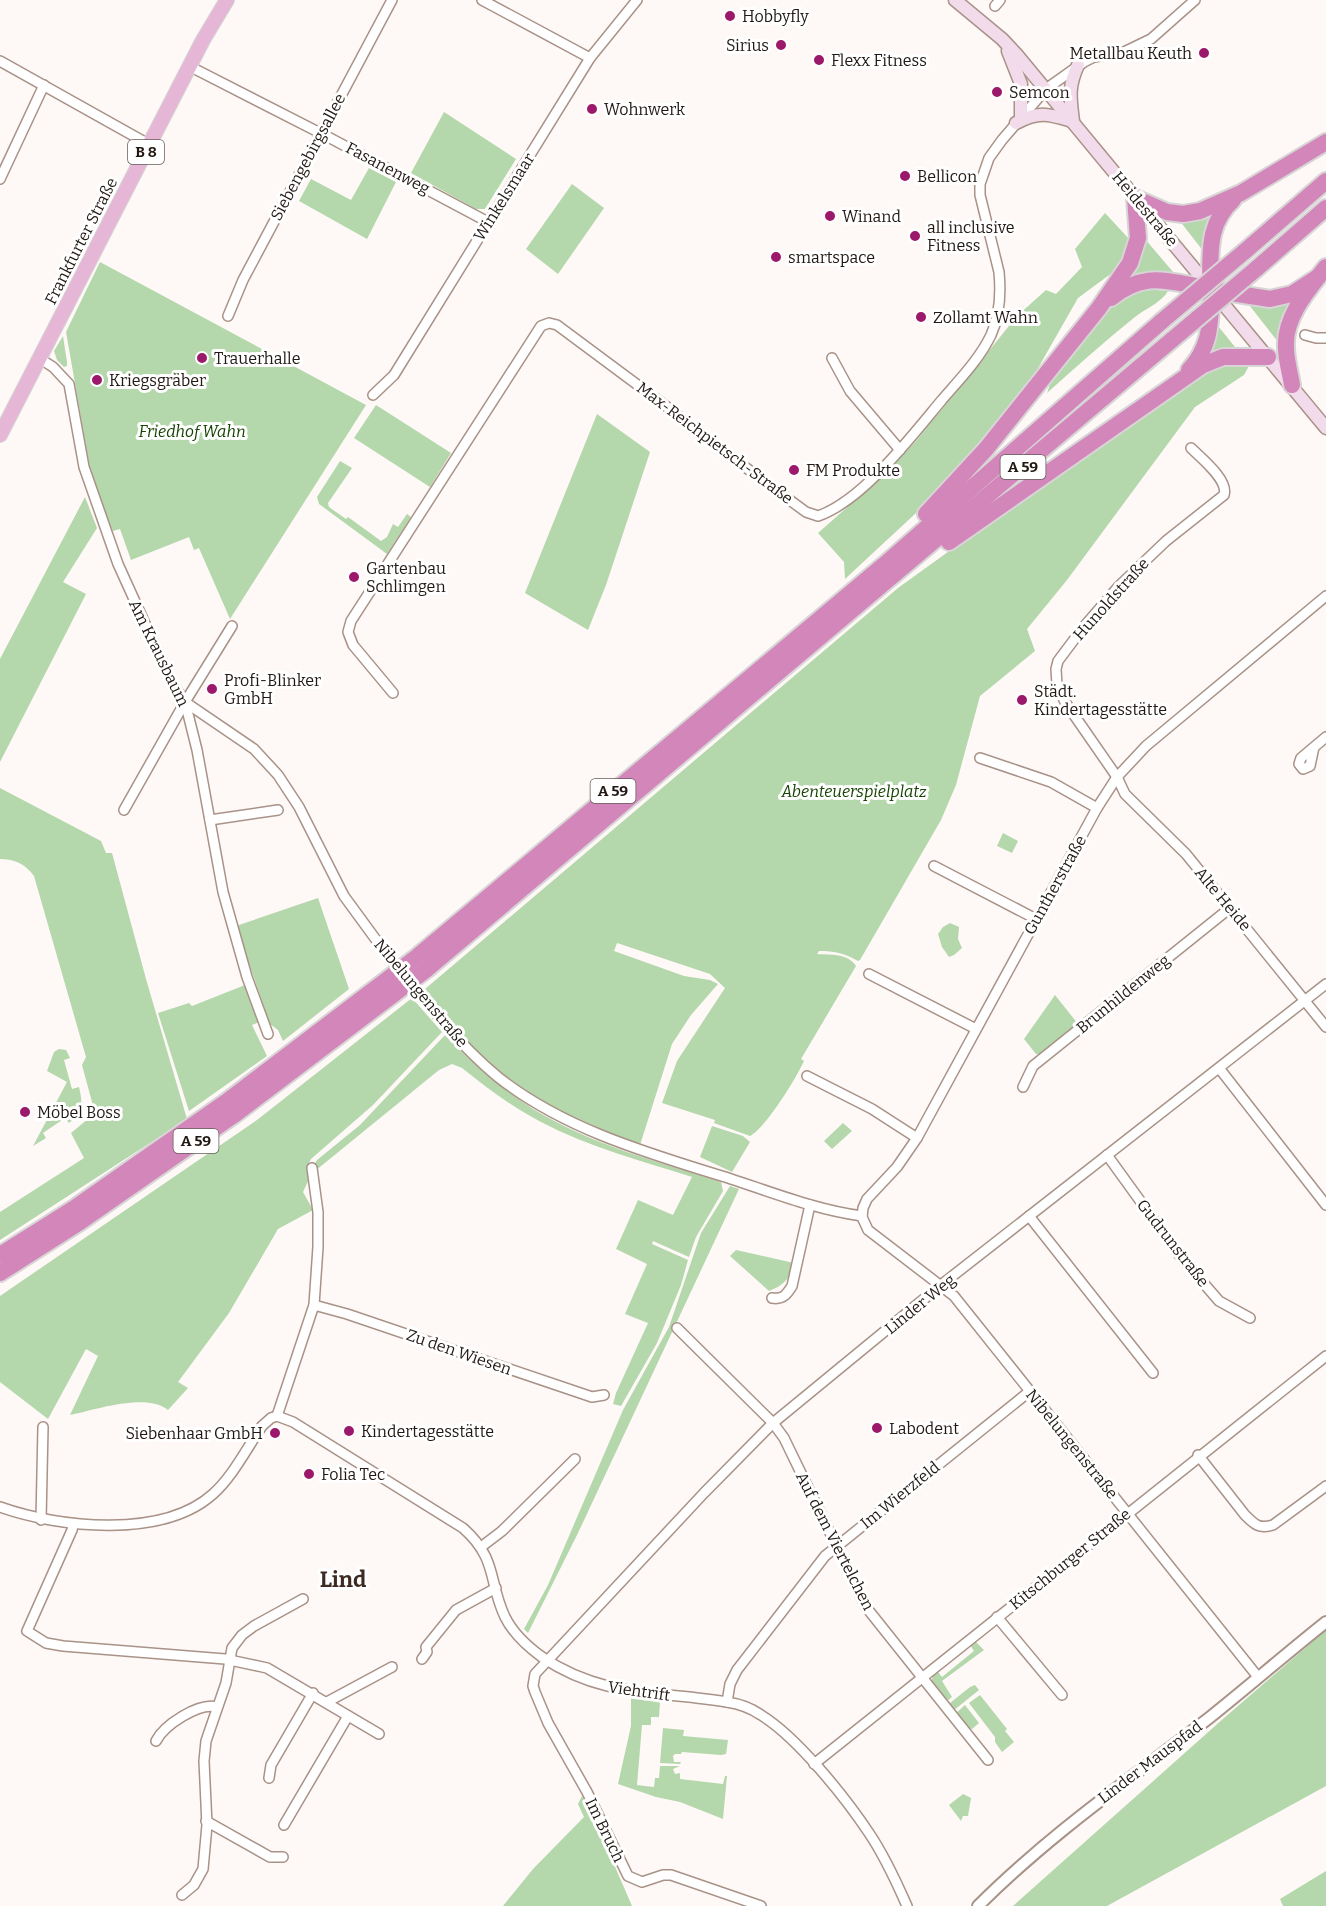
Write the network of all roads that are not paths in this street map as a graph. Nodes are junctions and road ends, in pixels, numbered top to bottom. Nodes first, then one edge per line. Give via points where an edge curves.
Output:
1 (226, 0) edge
2 (392, 0) edge
3 (482, 0) edge
4 (637, 0) edge
5 (955, 0) edge
6 (1195, 0) edge
7 (1002, 39) junction
8 (590, 58) junction
9 (0, 61) edge
10 (1078, 65) junction
11 (191, 67) junction
12 (44, 85) junction
13 (1046, 89) junction
14 (1019, 120) junction
15 (1073, 122) junction
16 (321, 134) junction
17 (1326, 142) edge
18 (150, 146) junction
19 (0, 179) edge
20 (1326, 181) edge
21 (1241, 193) junction
22 (1136, 198) junction
23 (1326, 208) edge
24 (488, 222) junction
25 (1322, 272) edge
26 (1211, 289) junction
27 (1099, 308) junction
28 (228, 316) dead end
29 (1305, 335) dead end
30 (1326, 338) edge
31 (1268, 357) junction
32 (39, 358) junction
33 (832, 358) dead end
34 (1178, 381) junction
35 (1292, 385) junction
36 (373, 395) dead end
37 (1326, 428) edge
38 (0, 435) edge
39 (1191, 448) dead end
40 (900, 450) junction
41 (884, 565) junction
42 (872, 595) junction
43 (1326, 596) edge
44 (231, 626) dead end
45 (393, 693) dead end
46 (184, 702) junction
47 (1326, 737) edge
48 (1314, 747) dead end
49 (980, 758) dead end
50 (1117, 777) junction
51 (1097, 808) junction
52 (124, 810) dead end
53 (278, 810) dead end
54 (210, 820) junction
55 (934, 866) dead end
56 (1230, 908) junction
57 (1036, 919) junction
58 (869, 974) dead end
59 (1326, 984) edge
60 (1305, 1000) junction
61 (1326, 1027) edge
62 (976, 1029) junction
63 (268, 1034) dead end
64 (1219, 1068) junction
65 (807, 1076) dead end
66 (1023, 1087) dead end
67 (917, 1138) junction
68 (1107, 1155) junction
69 (312, 1168) dead end
70 (810, 1205) junction
71 (1326, 1205) edge
72 (862, 1216) junction
73 (1029, 1216) junction
74 (0, 1255) edge
75 (0, 1273) edge
76 (941, 1285) junction
77 (772, 1298) dead end
78 (314, 1305) junction
79 (1250, 1318) dead end
80 (677, 1328) dead end
81 (1326, 1356) edge
82 (1153, 1373) dead end
83 (1030, 1391) junction
84 (604, 1395) dead end
85 (277, 1416) junction
86 (773, 1423) junction
87 (43, 1427) dead end
88 (1198, 1455) junction
89 (575, 1459) dead end
90 (1326, 1486) edge
91 (0, 1507) edge
92 (1127, 1513) junction
93 (41, 1520) junction
94 (73, 1525) junction
95 (835, 1546) junction
96 (481, 1547) junction
97 (496, 1588) junction
98 (303, 1599) dead end
99 (997, 1617) junction
100 (1326, 1622) edge
101 (422, 1659) dead end
102 (230, 1660) junction
103 (547, 1660) junction
104 (392, 1666) dead end
105 (1258, 1677) junction
106 (921, 1678) junction
107 (314, 1694) junction
108 (1062, 1695) dead end
109 (327, 1702) junction
110 (727, 1702) junction
111 (217, 1707) junction
112 (348, 1716) junction
113 (379, 1734) dead end
114 (156, 1741) dead end
115 (988, 1760) dead end
116 (814, 1764) junction
117 (270, 1778) dead end
118 (206, 1821) junction
119 (284, 1825) dead end
120 (283, 1857) dead end
121 (182, 1895) dead end
122 (761, 1906) edge
123 (907, 1906) edge
124 (978, 1906) edge

1 - 11 main road, Frankfurter Straße / B 8
2 - 16 street, Siebengebirgsallee
3 - 8 street
4 - 8 street, Winkelsmaar
5 - 7 main road, Heidestraße
6 - 10 street, Max-Reichpietsch-Straße via 1151,39 1124,52 1094,57
7 - 13 main road, Heidestraße
7 - 14 main road via 1021,84
8 - 24 street, Winkelsmaar
9 - 12 street
10 - 13 street, Max-Reichpietsch-Straße
10 - 15 main road via 1069,91
11 - 16 street, Fasanenweg
11 - 18 main road, Frankfurter Straße / B 8
12 - 18 street
12 - 19 street
13 - 14 street, Max-Reichpietsch-Straße
13 - 15 main road, Heidestraße
14 - 15 main road via 1043,114
14 - 40 street, Max-Reichpietsch-Straße via 989,158 980,184 1000,285 999,310 991,336
15 - 22 main road, Heidestraße
16 - 24 street, Fasanenweg
16 - 28 street, Siebengebirgsallee via 243,280
17 - 21 highway
18 - 32 main road, Frankfurter Straße / B 8
20 - 41 highway, A 59, bridge
21 - 22 highway via 1183,214 1167,212
21 - 26 highway via 1223,210 1213,231
22 - 26 main road, Heidestraße
22 - 27 highway via 1138,238 1130,263
23 - 42 highway, A 59, bridge
24 - 36 street, Winkelsmaar via 394,375
25 - 26 highway via 1292,294 1270,299
25 - 35 highway via 1292,315 1286,333
26 - 27 highway via 1148,279 1125,287
26 - 31 main road, Heidestraße
26 - 34 highway via 1207,341 1201,358
27 - 41 highway via 986,449
29 - 30 street
31 - 34 highway via 1223,357
31 - 35 main road, Heidestraße
32 - 38 main road, Frankfurter Straße / B 8
32 - 46 street, Am Krausbaum via 69,384 84,467 118,564
33 - 40 street via 849,391
34 - 42 highway
35 - 37 main road, Heidestraße
39 - 50 street, Hunoldstraße via 1224,484 1224,495 1166,541 1119,586 1058,660 1057,685 1065,702
40 - 45 street, Max-Reichpietsch-Straße via 846,502 826,514 812,515 557,325 541,326 351,621 348,633 353,645
41 - 74 highway, A 59 via 418,956 226,1102
42 - 75 highway, A 59 via 386,1001 234,1115
43 - 50 street, Guntherstraße via 1146,746
44 - 46 street
46 - 52 street
46 - 54 street, Am Krausbaum via 198,750
46 - 70 street, Nibelungenstraße, bridge via 254,749 278,775 299,807 344,896 448,1030 486,1067 558,1116 609,1138
47 - 48 street
49 - 51 street via 1051,782
50 - 51 street, Guntherstraße
50 - 56 street, Alte Heide via 1125,794 1186,854
51 - 57 street, Guntherstraße
53 - 54 street
54 - 63 street, Am Krausbaum via 226,904
55 - 57 street
56 - 60 street, Alte Heide
56 - 66 street, Brunhildenweg via 1033,1066
57 - 62 street, Guntherstraße
58 - 62 street
59 - 60 street, Linder Weg
60 - 61 street, Alte Heide
60 - 64 street, Linder Weg
62 - 67 street, Guntherstraße
64 - 68 street, Linder Weg
64 - 71 street
65 - 67 street via 872,1109
67 - 72 street, Guntherstraße via 867,1199
68 - 73 street, Linder Weg
68 - 79 street, Gudrunstraße via 1180,1256 1219,1301
69 - 78 street via 318,1212
70 - 72 street, Nibelungenstraße
70 - 77 street via 792,1286 784,1296
72 - 76 street, Nibelungenstraße via 868,1230
73 - 76 street, Linder Weg
73 - 82 street
76 - 83 street, Nibelungenstraße
76 - 86 street, Linder Weg
78 - 84 street, Zu den Wiesen via 592,1397
78 - 85 street
80 - 86 street, Auf dem Viertelchen
81 - 88 street, Kitschburger Straße
83 - 92 street, Nibelungenstraße
83 - 95 street, Im Wierzfeld
85 - 94 street via 262,1426 215,1492 191,1509 121,1525
85 - 96 street, Viehtrift via 293,1422 454,1521
86 - 95 street, Auf dem Viertelchen via 784,1438
86 - 103 street, Linder Weg
87 - 93 street
88 - 90 street via 1245,1515 1263,1528 1273,1525
88 - 92 street, Kitschburger Straße
89 - 96 street
91 - 93 street
92 - 99 street, Kitschburger Straße
92 - 105 street, Nibelungenstraße
93 - 94 street
94 - 102 street via 27,1631 46,1643 63,1646
95 - 106 street, Auf dem Viertelchen via 866,1607
95 - 110 street, Im Wierzfeld via 737,1670
96 - 97 street, Viehtrift
97 - 101 street via 456,1610 426,1647
97 - 103 street, Viehtrift via 510,1625 532,1650
98 - 102 street via 242,1635 232,1648
99 - 106 street, Kitschburger Straße
99 - 108 street
100 - 105 street, Linder Mauspfad
102 - 107 street via 272,1670
102 - 111 street
103 - 110 street, Viehtrift via 573,1675 612,1689
103 - 122 street, Im Bruch via 533,1679 535,1692 628,1875 642,1882 671,1875
104 - 109 street
105 - 124 street, Linder Mauspfad via 1050,1840
106 - 115 street, Auf dem Viertelchen
106 - 116 street, Kitschburger Straße
107 - 109 street
107 - 117 street via 271,1765
109 - 112 street
110 - 116 street, Viehtrift via 764,1716
111 - 114 street via 197,1709 165,1728
111 - 118 street via 205,1752
112 - 113 street
112 - 119 street
116 - 123 street, Viehtrift via 869,1833
118 - 120 street via 270,1857
118 - 121 street via 202,1872

